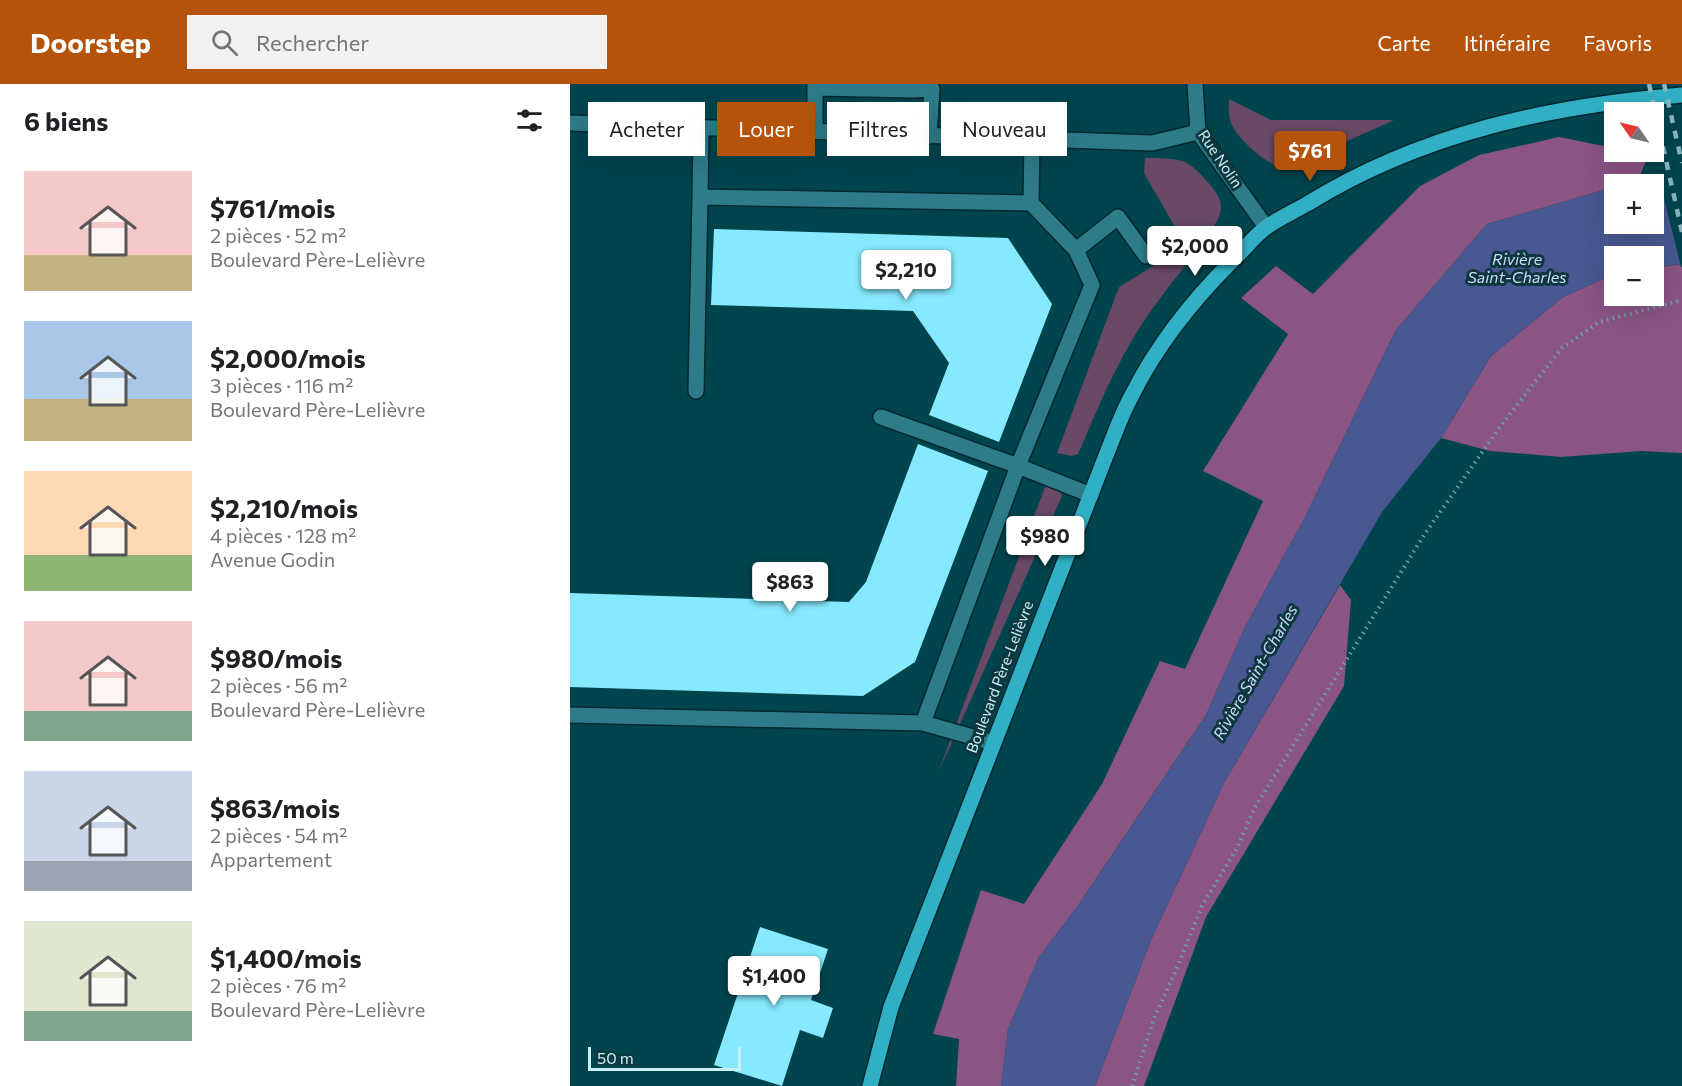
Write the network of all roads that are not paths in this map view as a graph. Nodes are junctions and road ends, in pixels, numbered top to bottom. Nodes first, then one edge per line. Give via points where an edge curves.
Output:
1 (1195, 84) edge
2 (815, 86) edge
3 (863, 86) edge
4 (913, 87) edge
5 (1682, 95) edge
6 (815, 102) edge
7 (570, 123) edge
8 (588, 124) edge
9 (929, 124) edge
10 (815, 131) edge
11 (827, 132) edge
12 (1198, 132) junction
13 (1067, 139) edge
14 (700, 156) edge
15 (1032, 156) edge
16 (700, 197) junction
17 (1031, 203) junction
18 (1266, 227) junction
19 (1076, 250) junction
20 (1146, 256) dead end
21 (696, 390) dead end
22 (881, 417) dead end
23 (1018, 466) junction
24 (1091, 495) junction
25 (570, 715) edge
26 (923, 723) junction
27 (994, 743) junction
28 (870, 1086) edge

1 - 12 street, Rue Nolin
2 - 3 street
2 - 6 street
3 - 4 street
4 - 9 street via 932,90
5 - 18 main road, Boulevard Père-Lelièvre via 1546,113 1456,135 1370,168
7 - 8 street
10 - 11 street
12 - 13 street via 1152,143
12 - 18 street, Rue Nolin
14 - 16 street
15 - 17 street
16 - 17 street
16 - 21 street
17 - 19 street
18 - 24 main road, Boulevard Père-Lelièvre via 1204,291 1156,354 1126,408
19 - 20 street via 1118,217
19 - 23 street via 1092,285
22 - 23 street
23 - 24 street
23 - 26 street
24 - 27 main road, Boulevard Père-Lelièvre
25 - 26 street
26 - 27 street
27 - 28 main road, Boulevard Père-Lelièvre via 891,1007

